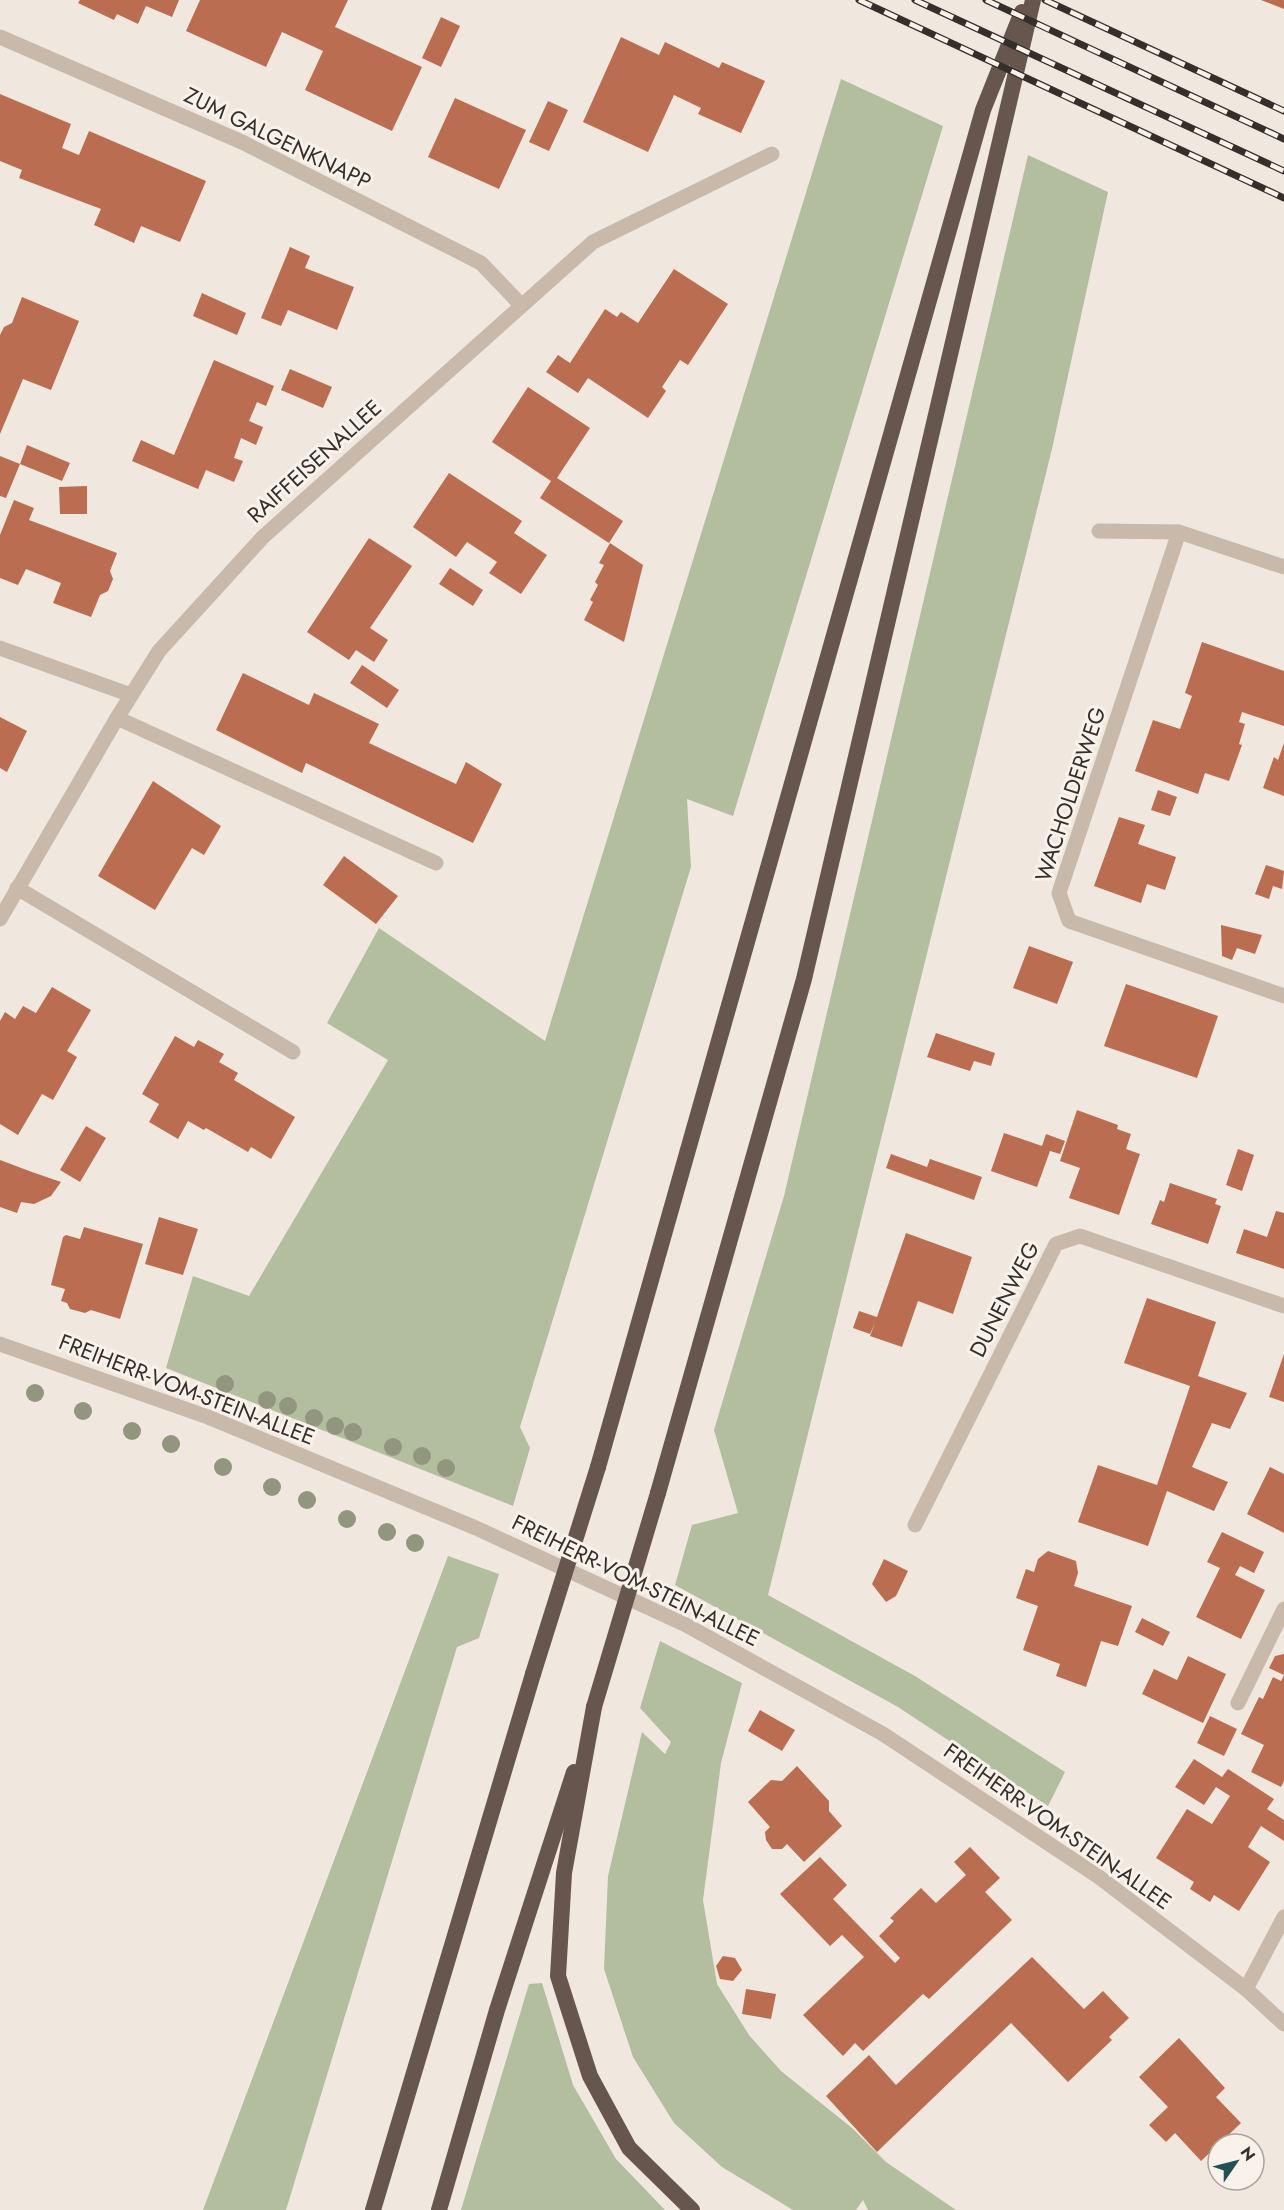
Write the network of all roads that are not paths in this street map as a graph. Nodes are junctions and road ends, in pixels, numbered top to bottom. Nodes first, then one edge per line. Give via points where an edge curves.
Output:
1 (1027, 0) edge
2 (1033, 0) edge
3 (0, 37) edge
4 (772, 154) dead end
5 (521, 305) junction
6 (1099, 531) dead end
7 (1179, 532) junction
8 (1284, 567) edge
9 (0, 648) edge
10 (131, 695) junction
11 (117, 718) junction
12 (436, 863) dead end
13 (17, 888) junction
14 (0, 919) edge
15 (1284, 996) edge
16 (293, 1052) dead end
17 (1284, 1306) edge
18 (0, 1344) edge
19 (915, 1525) dead end
20 (1284, 1608) edge
21 (1281, 1625) edge
22 (1238, 1703) dead end
23 (594, 1707) junction
24 (1284, 1917) edge
25 (1246, 1989) junction
26 (1284, 2024) edge
27 (373, 2210) edge
28 (439, 2210) edge
29 (693, 2210) edge

1 - 27 highway, bridge via 983,110 598,1467
2 - 23 highway, bridge via 804,979
3 - 5 street, ZUM GALGENKNAPP via 242,142 481,263
4 - 5 street, RAIFFEISENALLEE via 593,242
5 - 10 street, RAIFFEISENALLEE via 263,537 159,651
6 - 7 street
7 - 8 street
7 - 15 street, WACHOLDERWEG via 1059,893 1069,921
9 - 10 street
10 - 11 street, RAIFFEISENALLEE
11 - 12 street
11 - 13 street, RAIFFEISENALLEE
13 - 14 street, RAIFFEISENALLEE
13 - 16 street
17 - 19 street, DUNENWEG via 1080,1236 1056,1244
18 - 25 street, FREIHERR-VOM-STEIN-ALLEE via 208,1417 476,1528 686,1625 883,1734 1099,1877
20 - 21 street
21 - 22 street
23 - 28 highway via 497,2010
23 - 29 highway via 564,1873 558,1976 590,2076 629,2148
24 - 25 street
25 - 26 street, FREIHERR-VOM-STEIN-ALLEE

